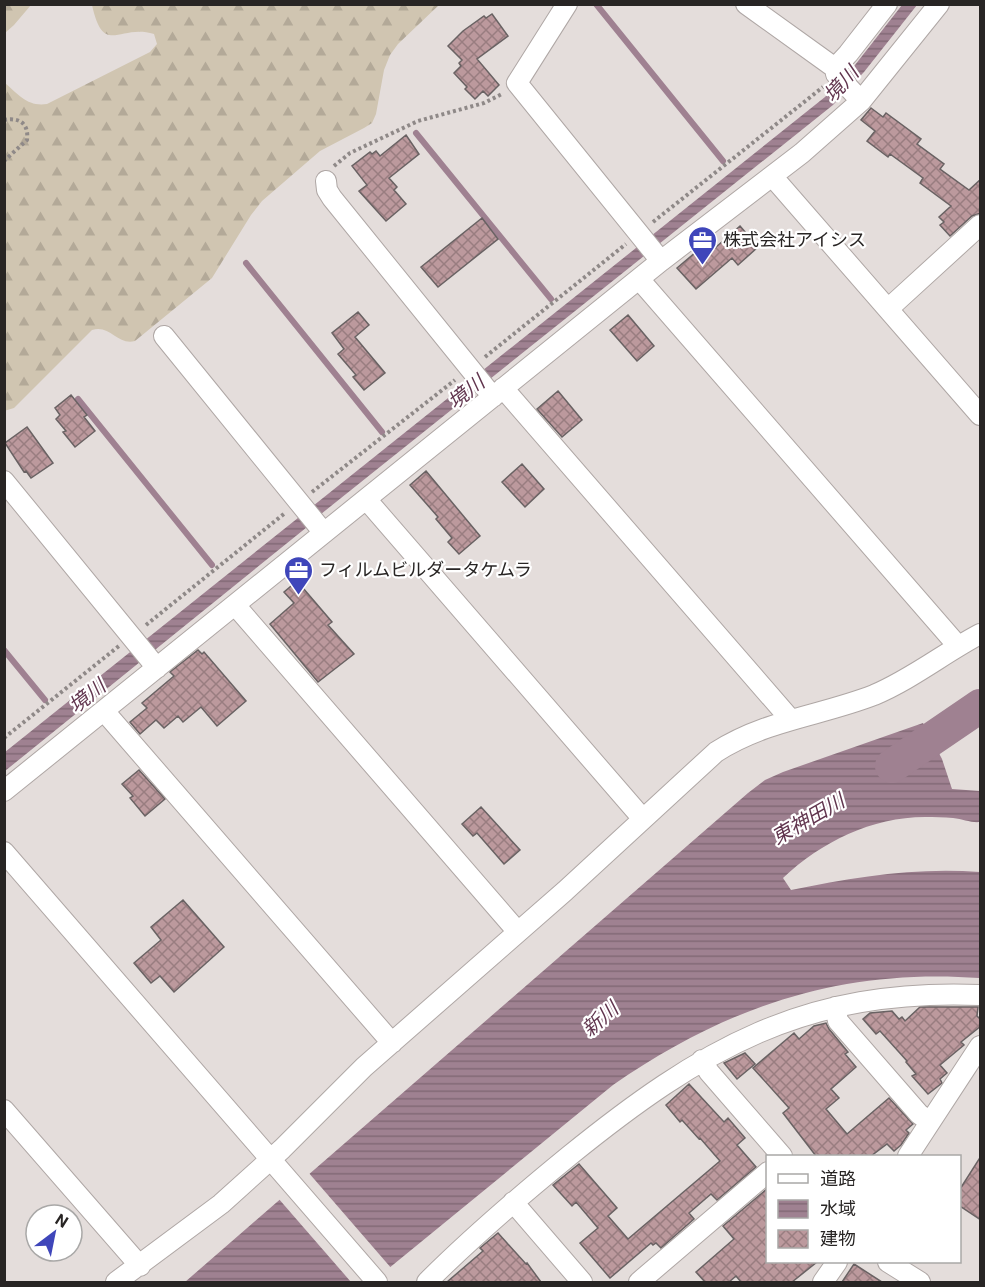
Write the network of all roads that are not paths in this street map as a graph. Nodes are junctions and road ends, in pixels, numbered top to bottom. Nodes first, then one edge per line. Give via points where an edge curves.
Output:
1 (567, 4) edge
2 (746, 4) edge
3 (887, 4) edge
4 (939, 4) edge
5 (836, 73) junction
6 (857, 97) junction
7 (772, 176) junction
8 (326, 181) road end
9 (981, 225) edge
10 (658, 257) junction
11 (639, 279) junction
12 (888, 309) junction
13 (164, 336) dead end
14 (494, 391) junction
15 (981, 416) edge
16 (4, 481) edge
17 (366, 499) junction
18 (320, 529) junction
19 (235, 605) junction
20 (981, 634) edge
21 (958, 646) junction
22 (153, 664) junction
23 (104, 711) junction
24 (791, 720) junction
25 (4, 790) edge
26 (643, 819) junction
27 (4, 852) edge
28 (518, 932) junction
29 (981, 995) edge
30 (835, 1007) junction
31 (392, 1043) junction
32 (981, 1046) edge
33 (702, 1060) junction
34 (4, 1110) edge
35 (930, 1122) junction
36 (781, 1155) edge
37 (909, 1155) edge
38 (276, 1166) junction
39 (766, 1174) edge
40 (513, 1202) junction
41 (836, 1263) edge
42 (890, 1263) edge
43 (140, 1266) junction
44 (116, 1282) edge
45 (377, 1282) edge
46 (427, 1282) edge
47 (582, 1282) edge
48 (639, 1282) edge
49 (823, 1282) edge
50 (920, 1282) edge

1 - 10 street via 517,83
2 - 5 street
3 - 5 street
4 - 6 street
5 - 6 street
6 - 7 street via 802,153
7 - 10 street
7 - 12 street
8 - 14 street via 332,198 471,370
9 - 12 street
10 - 11 street
11 - 14 street
11 - 21 street
12 - 15 street
13 - 18 street
14 - 17 street
14 - 24 street
16 - 22 street
17 - 18 street
17 - 26 street
18 - 19 street
19 - 22 street
19 - 28 street
20 - 21 street
21 - 24 street via 899,684
22 - 23 street
23 - 25 street
23 - 31 street
24 - 26 street via 745,735 716,752
26 - 28 street
27 - 38 street
28 - 31 street
29 - 30 street via 920,994
30 - 33 street via 774,1025
30 - 35 street via 838,1021
31 - 38 street via 364,1067
32 - 35 street
33 - 36 street
33 - 40 street via 630,1108
34 - 43 street
35 - 37 street
38 - 43 street
38 - 45 street
39 - 48 street
40 - 46 street
40 - 47 street
41 - 49 street
42 - 50 street
43 - 44 street

